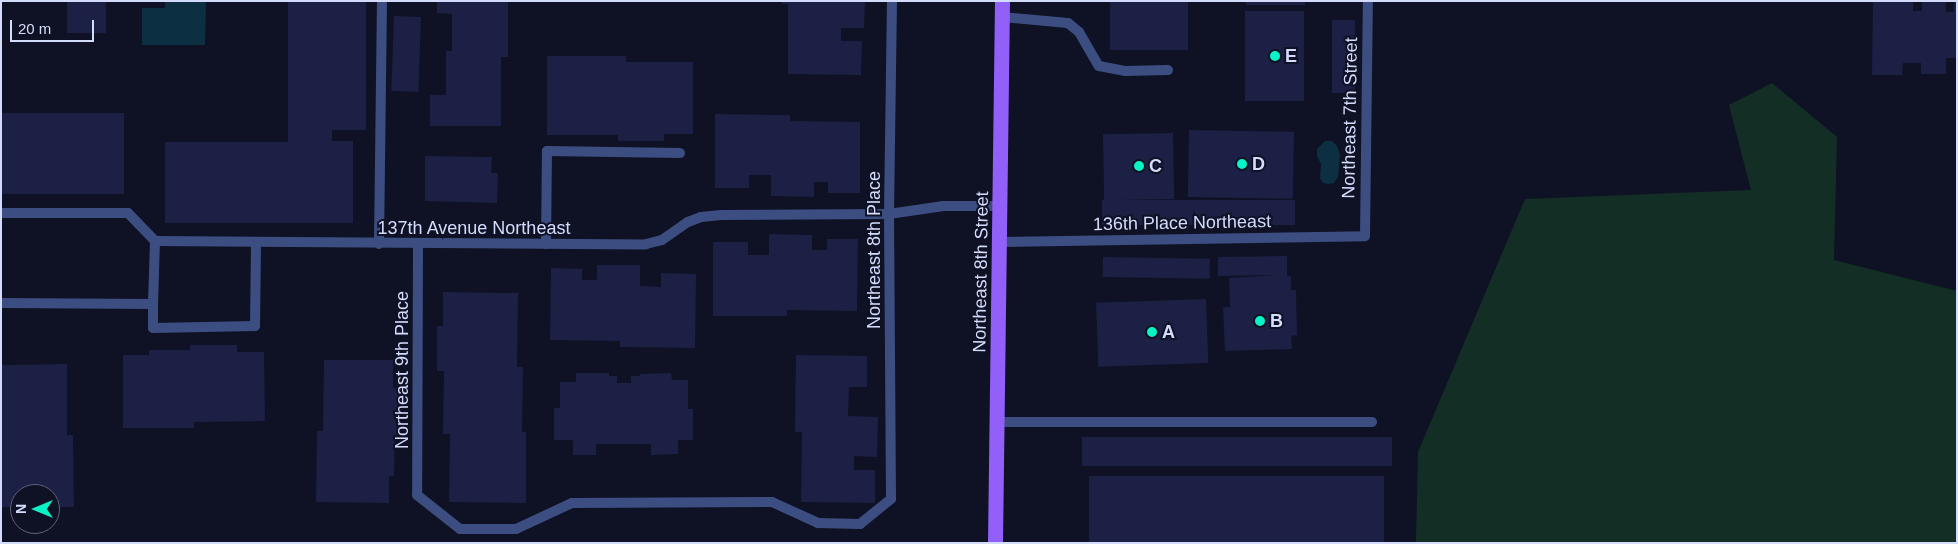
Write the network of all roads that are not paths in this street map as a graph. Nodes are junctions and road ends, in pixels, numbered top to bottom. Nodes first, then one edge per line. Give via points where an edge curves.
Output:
1 (382, 1) edge
2 (892, 1) edge
3 (1368, 1) edge
4 (1002, 9) edge
5 (1168, 70) dead end
6 (680, 153) dead end
7 (1001, 206) junction
8 (1, 213) edge
9 (889, 214) junction
10 (1364, 236) joint
11 (155, 241) junction
12 (1000, 242) junction
13 (256, 243) junction
14 (379, 244) junction
15 (418, 244) junction
16 (546, 244) junction
17 (1, 303) edge
18 (153, 304) junction
19 (997, 422) junction
20 (1372, 422) dead end
21 (417, 495) joint
22 (995, 543) edge

1 - 14 lane
2 - 9 lane, Northeast 8th Place
3 - 10 lane, Northeast 7th Street
4 - 5 lane via 1068,22 1079,32 1099,66 1125,71
4 - 7 main road, Northeast 8th Street
6 - 16 lane via 547,151
7 - 9 lane, 137th Avenue Northeast via 943,206
7 - 12 main road, Northeast 8th Street
8 - 11 lane via 128,213
9 - 16 lane, 137th Avenue Northeast via 721,215 688,222 662,240 646,244
9 - 21 lane, Northeast 8th Place via 891,499 860,524 818,523 772,502 572,503 516,529 460,529
10 - 12 lane, 136th Place Northeast
11 - 13 lane, 137th Avenue Northeast
11 - 18 lane
12 - 19 main road, Northeast 8th Street
13 - 14 lane, 137th Avenue Northeast
13 - 18 lane via 255,326 153,328
14 - 15 lane, 137th Avenue Northeast
15 - 16 lane, 137th Avenue Northeast
15 - 21 lane, Northeast 9th Place
17 - 18 lane
19 - 20 lane
19 - 22 main road, Northeast 8th Street

